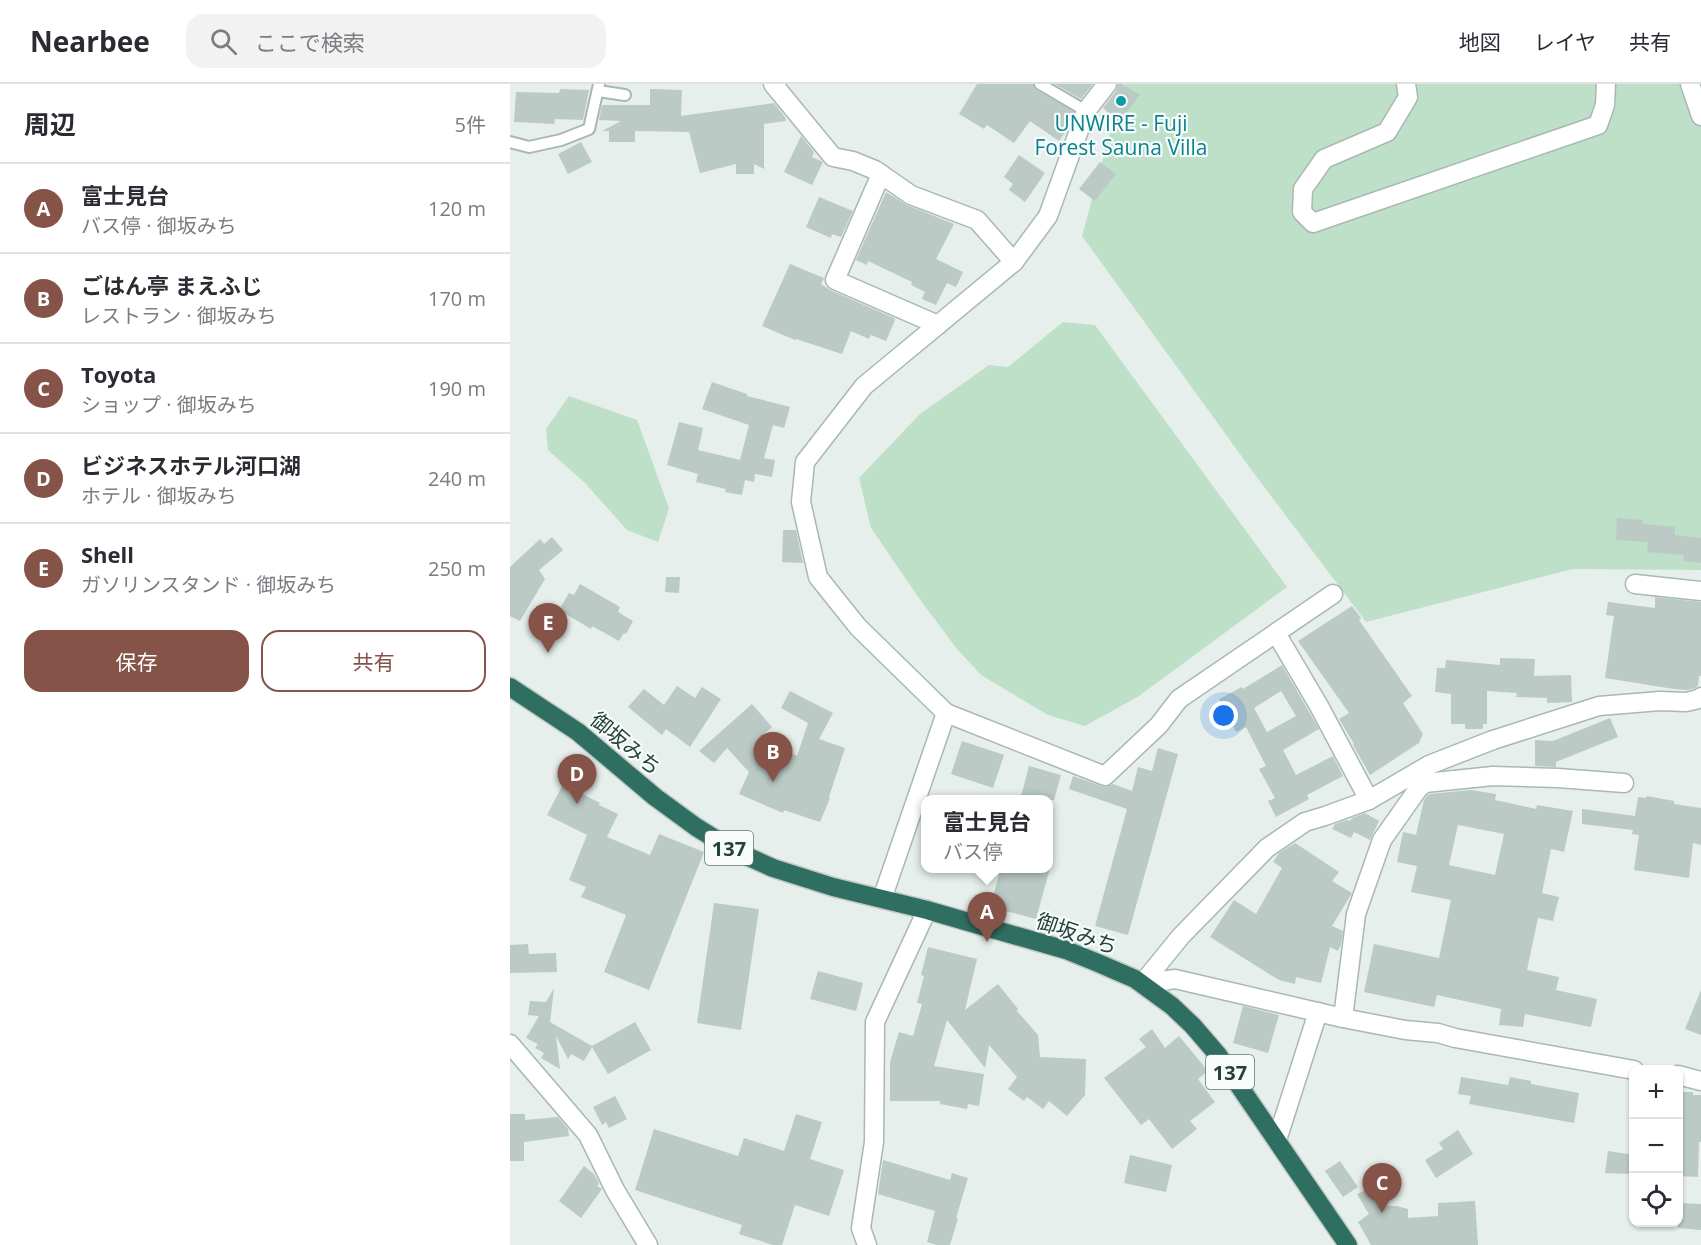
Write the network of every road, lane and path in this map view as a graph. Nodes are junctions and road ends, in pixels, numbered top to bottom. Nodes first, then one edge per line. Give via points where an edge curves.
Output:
1 (773, 84) edge
2 (1040, 84) edge
3 (1107, 84) edge
4 (1406, 84) edge
5 (1606, 84) edge
6 (1690, 84) edge
7 (599, 87) edge
8 (625, 95) dead end
9 (1086, 111) junction
10 (1701, 116) edge
11 (510, 142) edge
12 (881, 174) junction
13 (1014, 262) junction
14 (938, 325) junction
15 (1635, 584) dead end
16 (1701, 591) edge
17 (1333, 594) dead end
18 (1276, 633) junction
19 (510, 687) edge
20 (1701, 697) edge
21 (946, 713) junction
22 (1624, 783) dead end
23 (1369, 800) junction
24 (882, 899) junction
25 (927, 910) junction
26 (1142, 984) junction
27 (1318, 1012) junction
28 (1343, 1018) junction
29 (510, 1044) edge
30 (1629, 1069) edge
31 (1683, 1076) edge
32 (1701, 1081) edge
33 (1277, 1140) junction
34 (648, 1245) edge
35 (867, 1245) edge
36 (1348, 1245) edge

1 - 12 street via 833,157
2 - 9 lane
3 - 9 street
4 - 5 street via 1408,97 1387,132 1324,159 1303,189 1302,213 1313,224 1598,126
6 - 10 street
7 - 8 lane
7 - 11 lane via 589,129 529,147
9 - 13 street via 1048,216
12 - 13 street via 911,195 977,220
12 - 14 street via 836,280
13 - 14 street
14 - 21 street via 864,386 811,453 805,462 801,502 818,577 858,627
15 - 16 street
17 - 18 street
18 - 21 street via 1179,699 1159,725 1105,776
18 - 23 street
19 - 24 highway, 御坂みち / 137 via 578,732 655,797 733,850 773,868
20 - 23 street via 1686,702 1599,706 1429,765
21 - 24 street
22 - 28 street via 1493,776 1425,783 1382,840 1356,914
23 - 26 street via 1305,822 1267,848 1181,936
24 - 25 highway, 御坂みち / 137
25 - 26 highway, 御坂みち / 137 via 1066,951
25 - 35 street via 875,1022 874,1142 861,1228
26 - 27 street via 1175,979
26 - 33 highway, 御坂みち / 137 via 1193,1026
27 - 28 street
27 - 33 street
28 - 30 street
29 - 34 street via 588,1135
31 - 32 street
33 - 36 highway, 御坂みち / 137

